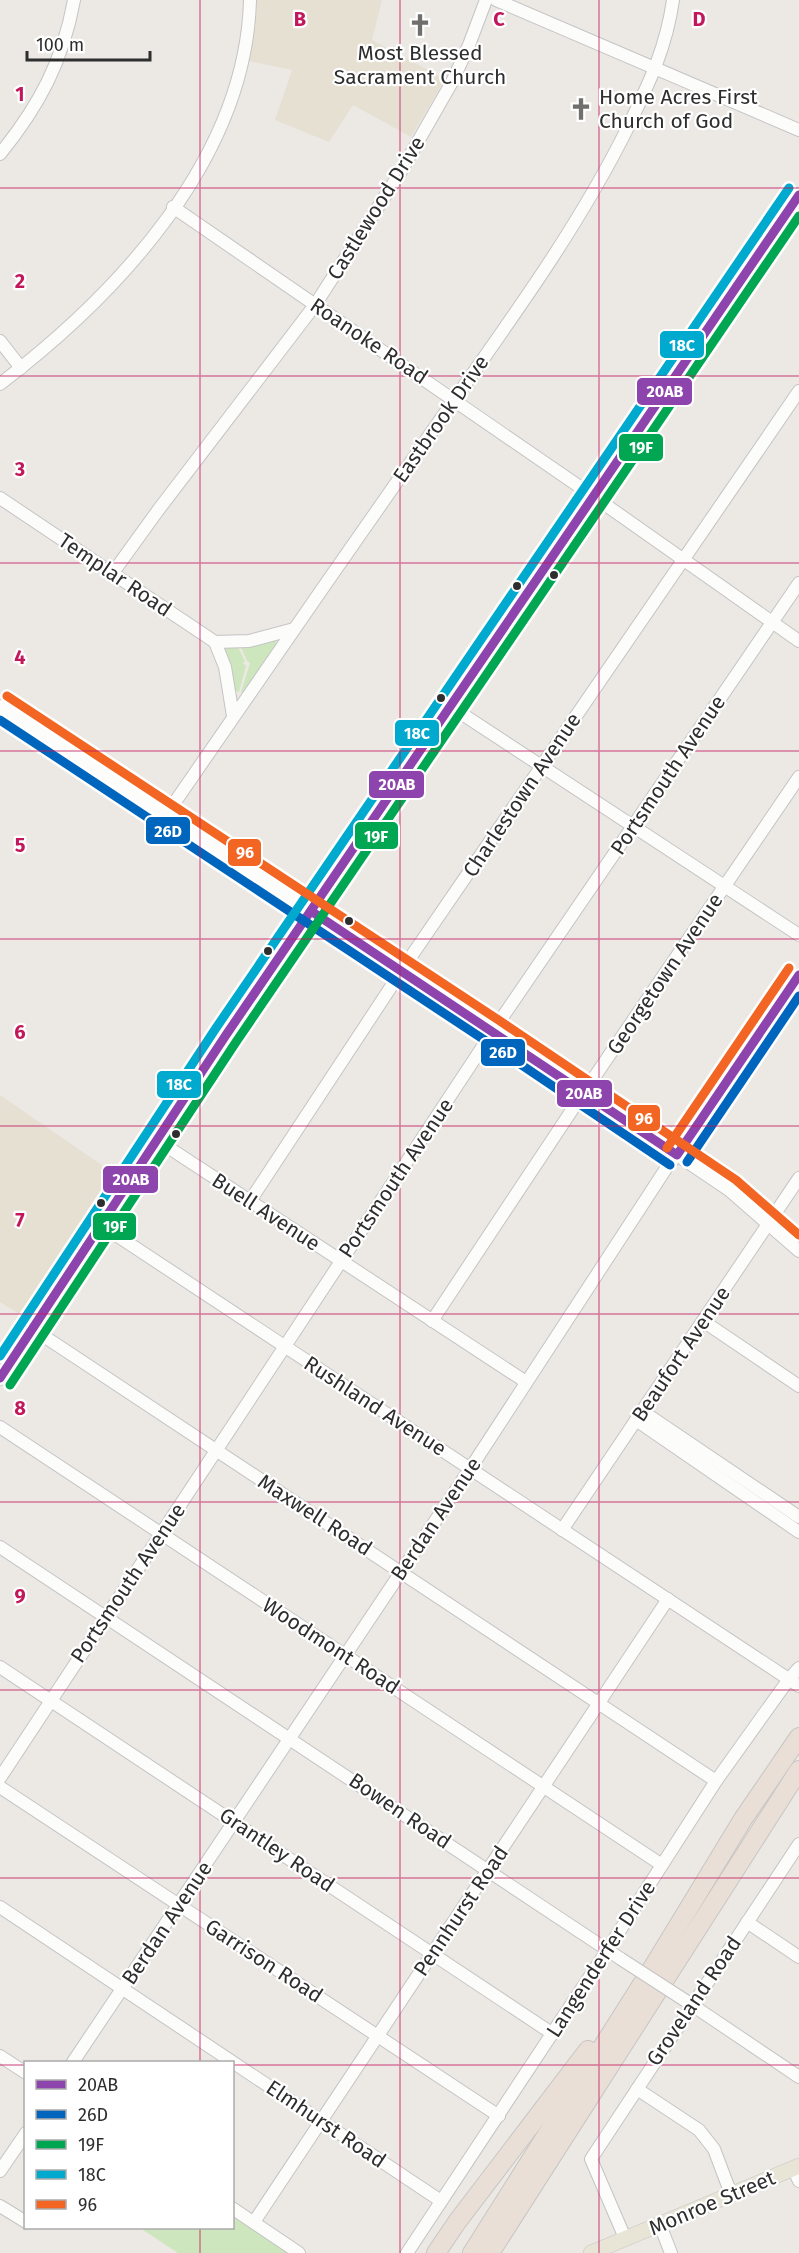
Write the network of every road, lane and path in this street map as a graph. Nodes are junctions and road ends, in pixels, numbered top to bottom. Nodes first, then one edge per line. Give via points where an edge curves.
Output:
1 (74, 0) edge
2 (250, 0) edge
3 (486, 0) edge
4 (496, 0) edge
5 (673, 0) edge
6 (656, 68) junction
7 (799, 130) edge
8 (0, 154) edge
9 (799, 195) edge
10 (173, 207) junction
11 (315, 305) junction
12 (0, 341) edge
13 (21, 368) junction
14 (1, 384) edge
15 (799, 391) edge
16 (454, 400) junction
17 (0, 492) edge
18 (593, 495) junction
19 (0, 498) edge
20 (15, 508) junction
21 (683, 559) junction
22 (112, 574) junction
23 (799, 583) edge
24 (772, 622) junction
25 (294, 629) junction
26 (799, 641) edge
27 (215, 642) junction
28 (0, 706) edge
29 (450, 706) junction
30 (233, 716) junction
31 (542, 766) junction
32 (799, 777) edge
33 (166, 815) junction
34 (633, 826) junction
35 (725, 886) junction
36 (311, 911) junction
37 (799, 935) edge
38 (402, 971) junction
39 (799, 975) edge
40 (493, 1031) junction
41 (584, 1093) junction
42 (157, 1140) junction
43 (677, 1155) junction
44 (799, 1178) edge
45 (250, 1202) junction
46 (768, 1223) junction
47 (101, 1225) junction
48 (799, 1251) edge
49 (340, 1261) junction
50 (432, 1322) junction
51 (703, 1322) junction
52 (33, 1329) junction
53 (284, 1346) junction
54 (0, 1378) edge
55 (526, 1382) junction
56 (799, 1386) edge
57 (639, 1415) junction
58 (0, 1427) edge
59 (216, 1450) junction
60 (470, 1469) junction
61 (799, 1517) edge
62 (562, 1530) junction
63 (799, 1532) edge
64 (161, 1534) junction
65 (0, 1547) edge
66 (400, 1572) junction
67 (668, 1599) junction
68 (105, 1617) junction
69 (345, 1655) junction
70 (0, 1667) edge
71 (799, 1668) edge
72 (794, 1683) edge
73 (50, 1700) junction
74 (599, 1703) junction
75 (799, 1737) edge
76 (289, 1738) junction
77 (799, 1770) edge
78 (0, 1778) edge
79 (717, 1781) junction
80 (543, 1786) junction
81 (0, 1787) edge
82 (235, 1822) junction
83 (735, 1832) junction
84 (799, 1844) edge
85 (662, 1865) junction
86 (488, 1870) junction
87 (179, 1905) junction
88 (0, 1907) edge
89 (747, 1922) junction
90 (608, 1949) junction
91 (432, 1953) junction
92 (799, 1957) edge
93 (123, 1989) junction
94 (689, 2003) junction
95 (553, 2034) junction
96 (378, 2036) junction
97 (0, 2056) edge
98 (74, 2061) edge
99 (232, 2061) edge
100 (612, 2062) junction
101 (234, 2063) edge
102 (24, 2072) edge
103 (799, 2077) edge
104 (637, 2089) junction
105 (498, 2116) junction
106 (322, 2121) junction
107 (24, 2136) edge
108 (0, 2171) edge
109 (797, 2172) edge
110 (732, 2194) junction
111 (441, 2201) junction
112 (0, 2206) edge
113 (234, 2209) edge
114 (24, 2221) edge
115 (254, 2222) junction
116 (660, 2225) junction
117 (625, 2238) junction
118 (299, 2253) edge
119 (407, 2253) edge
120 (436, 2253) edge
121 (472, 2253) edge
122 (490, 2253) edge
123 (506, 2253) edge
124 (591, 2253) edge
125 (671, 2253) edge

1 - 8 street via 62,50 49,82
2 - 10 street via 246,45 230,102 205,157
3 - 11 street, Castlewood Drive via 452,82 400,173
4 - 6 street
5 - 6 street, Eastbrook Drive
6 - 7 street
6 - 16 street, Eastbrook Drive via 609,165 549,262
9 - 18 main road
10 - 11 street, Roanoke Road
10 - 13 street via 108,289
11 - 16 street, Roanoke Road
11 - 22 street, Castlewood Drive
12 - 13 street
13 - 14 street
15 - 21 street, Charlestown Avenue
16 - 18 street, Roanoke Road
16 - 25 street, Eastbrook Drive
17 - 20 street, Templar Road
18 - 21 street, Roanoke Road
18 - 29 main road
19 - 20 street, Templar Road
20 - 22 street, Templar Road
21 - 24 street, Roanoke Road
21 - 31 street, Charlestown Avenue
22 - 27 street, Templar Road
23 - 24 street, Portsmouth Avenue
24 - 26 street, Roanoke Road
24 - 34 street, Portsmouth Avenue
25 - 27 street via 249,641
25 - 30 street, Eastbrook Drive
27 - 30 street via 225,667
28 - 33 street
29 - 31 street
29 - 36 main road
30 - 33 street, Eastbrook Drive
31 - 34 street
31 - 38 street, Charlestown Avenue
32 - 35 street, Georgetown Avenue
33 - 36 street
34 - 35 street
34 - 40 street, Portsmouth Avenue
35 - 37 street
35 - 41 street, Georgetown Avenue
36 - 38 street
36 - 42 main road
38 - 40 street
38 - 45 street, Charlestown Avenue
39 - 43 street, Berdan Avenue
40 - 41 street
40 - 49 street, Portsmouth Avenue
41 - 43 street
41 - 50 street, Georgetown Avenue
42 - 45 street, Buell Avenue
42 - 47 main road
43 - 46 street via 729,1190
43 - 55 street, Berdan Avenue
44 - 46 street, Beaufort Avenue
45 - 49 street, Buell Avenue
46 - 48 street
46 - 51 street, Beaufort Avenue
47 - 52 main road
47 - 53 street, Rushland Avenue
49 - 50 street, Buell Avenue
49 - 53 street, Portsmouth Avenue
50 - 55 street, Buell Avenue
51 - 56 street
51 - 57 street, Beaufort Avenue
52 - 54 main road
52 - 59 street, Maxwell Road
53 - 59 street, Portsmouth Avenue
53 - 60 street, Rushland Avenue
55 - 60 street, Berdan Avenue
57 - 61 street
57 - 62 street, Beaufort Avenue
57 - 63 street
58 - 64 street, Woodmont Road
59 - 64 street, Portsmouth Avenue
59 - 66 street, Maxwell Road
60 - 62 street, Rushland Avenue
60 - 66 street, Berdan Avenue
62 - 67 street, Rushland Avenue
64 - 68 street, Portsmouth Avenue
64 - 69 street, Woodmont Road
65 - 68 street, Bowen Road
66 - 69 street, Berdan Avenue
66 - 74 street, Maxwell Road
67 - 72 street, Rushland Avenue
67 - 74 street, Pennhurst Road
68 - 73 street, Portsmouth Avenue
68 - 76 street, Bowen Road
69 - 76 street, Berdan Avenue
69 - 80 street, Woodmont Road
70 - 73 street, Grantley Road
71 - 72 street, Langenderfer Drive
72 - 79 street, Langenderfer Drive
73 - 78 street, Portsmouth Avenue
73 - 82 street, Grantley Road
74 - 79 street, Maxwell Road
74 - 80 street, Pennhurst Road
75 - 83 highway
76 - 82 street, Berdan Avenue
76 - 86 street, Bowen Road
77 - 100 highway
79 - 85 street, Langenderfer Drive
80 - 85 street, Woodmont Road
80 - 86 street, Pennhurst Road
81 - 87 street, Garrison Road
82 - 87 street, Berdan Avenue
82 - 91 street, Grantley Road
83 - 120 highway via 702,1876 613,2017
83 - 121 highway
84 - 89 street, Groveland Road
85 - 90 street, Langenderfer Drive
86 - 90 street, Bowen Road
86 - 91 street, Pennhurst Road
87 - 93 street, Berdan Avenue
87 - 96 street, Garrison Road
88 - 93 street, Elmhurst Road
89 - 92 street
89 - 94 street, Groveland Road
90 - 94 street, Bowen Road, bridge
90 - 95 street, Langenderfer Drive
91 - 95 street, Grantley Road
91 - 96 street, Pennhurst Road
93 - 98 street, Berdan Avenue
93 - 99 street, Elmhurst Road
94 - 103 street, Bowen Road
94 - 104 street, Groveland Road
95 - 105 street, Langenderfer Drive
96 - 105 street, Garrison Road
96 - 106 street, Pennhurst Road
97 - 102 street
100 - 122 highway
100 - 123 highway
101 - 106 street, Elmhurst Road
104 - 110 street via 699,2130 714,2149
104 - 117 street, Groveland Road via 591,2159
105 - 111 street, Langenderfer Drive
106 - 111 street, Elmhurst Road
106 - 115 street, Pennhurst Road
107 - 108 street
109 - 110 main road, Monroe Street
110 - 116 main road, Monroe Street
111 - 119 street, Langenderfer Drive
112 - 114 street
113 - 115 street
115 - 118 street
116 - 117 main road, Monroe Street
116 - 125 street
117 - 124 main road, Monroe Street

